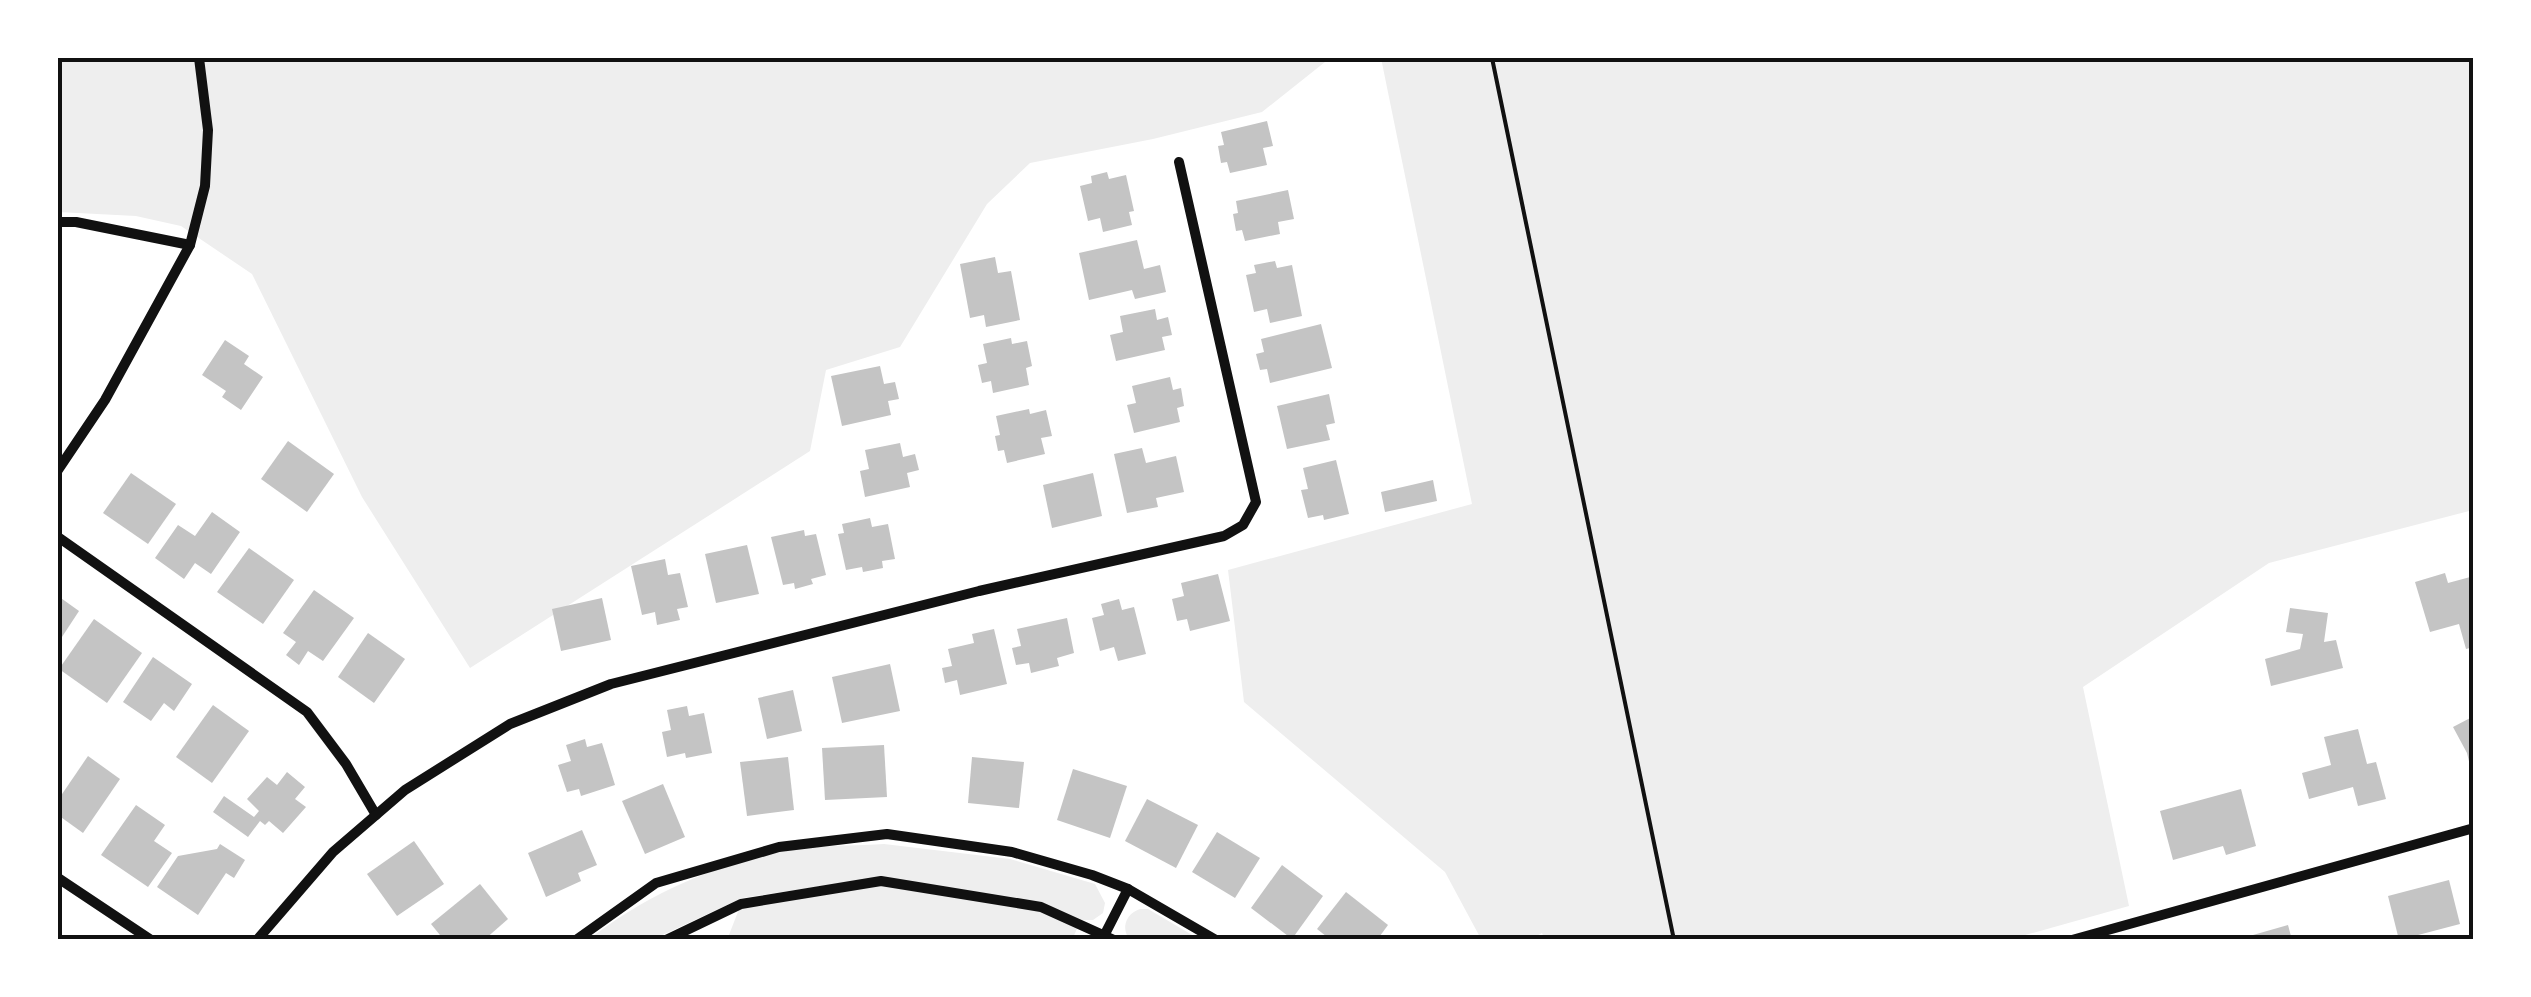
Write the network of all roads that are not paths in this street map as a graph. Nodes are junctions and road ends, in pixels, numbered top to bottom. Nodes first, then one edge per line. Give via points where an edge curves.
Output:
1 (199, 58) edge
2 (1179, 162) dead end
3 (58, 222) edge
4 (190, 244) junction
5 (58, 470) edge
6 (58, 536) edge
7 (376, 814) junction
8 (2474, 828) edge
9 (58, 878) edge
10 (1128, 889) junction
11 (1109, 937) edge
12 (151, 940) edge
13 (257, 940) edge
14 (576, 940) edge
15 (666, 940) edge
16 (1216, 940) edge
17 (2072, 940) edge

1 - 4 street via 207,149
2 - 7 street via 1256,502 1243,525 1224,536 611,684 510,724
3 - 4 street
4 - 5 street
6 - 7 street via 307,712
7 - 13 street via 333,852
8 - 17 street
9 - 12 street
10 - 11 street
10 - 14 street via 1012,852 887,834 778,847 656,883
10 - 16 street
11 - 15 street via 1041,908 881,881 741,904

